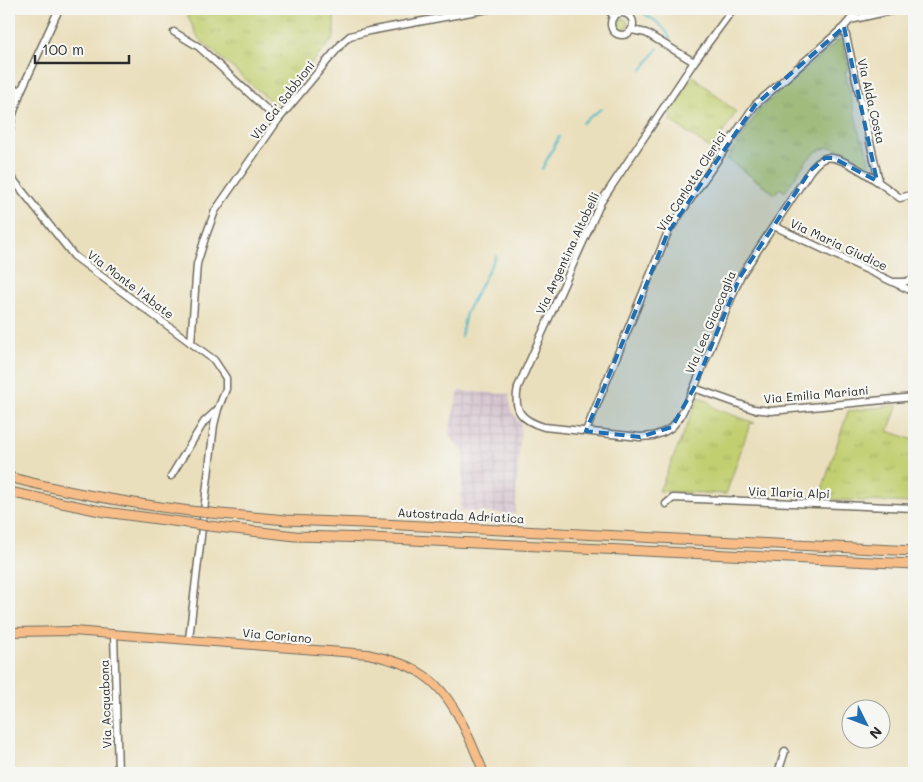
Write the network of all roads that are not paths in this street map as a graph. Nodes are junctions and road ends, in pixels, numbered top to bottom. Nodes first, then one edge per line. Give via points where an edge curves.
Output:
1 (59, 9) edge
2 (488, 9) edge
3 (607, 9) edge
4 (632, 9) edge
5 (733, 9) edge
6 (857, 9) edge
7 (894, 9) edge
8 (627, 14) junction
9 (614, 16) junction
10 (850, 20) junction
11 (844, 27) junction
12 (632, 30) junction
13 (174, 32) dead end
14 (694, 62) junction
15 (9, 87) edge
16 (21, 91) junction
17 (278, 120) junction
18 (9, 134) edge
19 (10, 177) edge
20 (877, 181) junction
21 (914, 194) edge
22 (774, 226) junction
23 (914, 279) edge
24 (894, 282) junction
25 (914, 292) edge
26 (190, 343) junction
27 (694, 388) junction
28 (914, 397) edge
29 (218, 409) junction
30 (544, 427) joint
31 (586, 431) junction
32 (171, 476) dead end
33 (9, 477) edge
34 (9, 492) edge
35 (666, 504) dead end
36 (914, 508) edge
37 (914, 551) edge
38 (914, 564) edge
39 (9, 632) edge
40 (114, 634) junction
41 (189, 639) junction
42 (785, 751) dead end
43 (118, 773) edge
44 (484, 773) edge
45 (778, 773) edge

1 - 16 street
2 - 17 street, Via Ca' Sabbioni via 350,36
3 - 9 street
4 - 8 street
5 - 14 street, Via Argentina Altobelli
6 - 10 street
7 - 10 street
8 - 9 street
8 - 12 street via 632,19
9 - 12 street via 611,27 615,33 626,35
10 - 11 street, Via Carlotta Clerici
11 - 20 street, Via Alda Costa
11 - 31 street, Via Carlotta Clerici via 755,105 668,232
12 - 14 street via 646,33
13 - 17 street via 199,47
14 - 30 street, Via Argentina Altobelli via 601,202 518,387 516,398 520,413 532,424
15 - 16 street
16 - 18 street
17 - 26 street, Via Ca' Sabbioni via 215,211 197,264
19 - 26 street, Via Monte l'Abate via 74,256
20 - 21 street, Via Lea Giaccaglia via 900,198
20 - 22 street, Via Lea Giaccaglia via 841,160 825,158 810,171
22 - 24 street, Via Maria Giudice
22 - 27 street, Via Lea Giaccaglia via 740,277
23 - 24 street, Via Maria Giudice
24 - 25 street, Via Maria Giudice
26 - 29 street, Via Monte l'Abate via 214,360 226,378 226,389
27 - 28 street, Via Emilia Mariani via 753,409 771,411
27 - 31 street, Via Lea Giaccaglia via 680,417 664,432 640,437
29 - 32 street, Via Monte l'Abate via 204,422
29 - 41 street, Via Monte l'Abate
30 - 31 street, Via Lea Giaccaglia
33 - 37 highway, Autostrada Adriatica, bridge via 144,505 286,520
34 - 38 highway, bridge via 105,512 295,536
35 - 36 street, Via Ilaria Alpi via 673,498
39 - 40 main road, Via Coriano
40 - 41 main road, Via Coriano
40 - 43 street, Via Acquabona
41 - 44 main road, Via Coriano via 368,654 403,664 437,686 466,732
42 - 45 street

